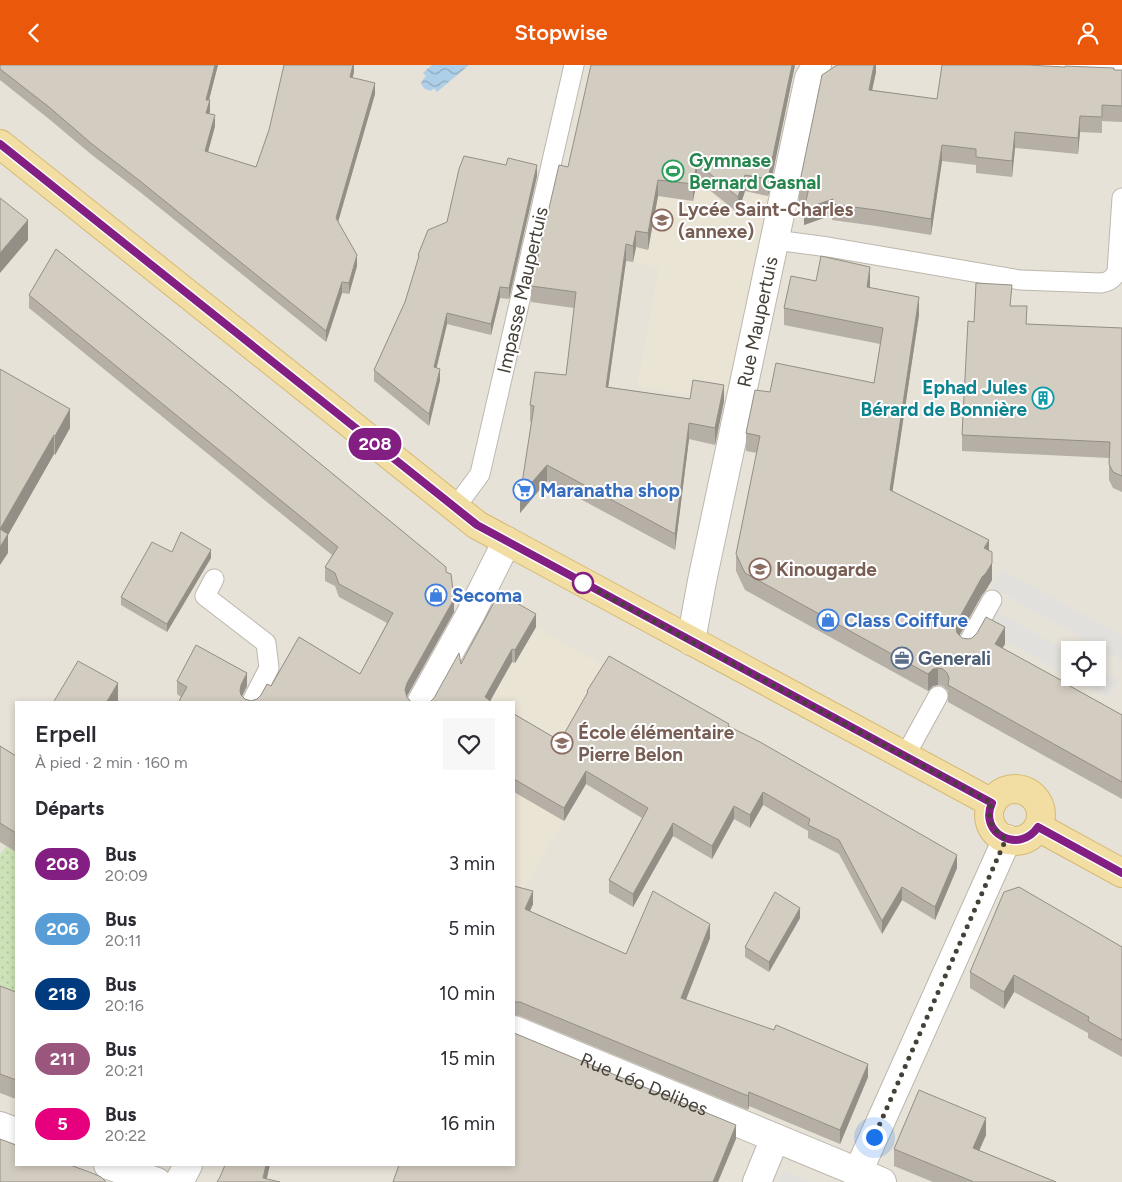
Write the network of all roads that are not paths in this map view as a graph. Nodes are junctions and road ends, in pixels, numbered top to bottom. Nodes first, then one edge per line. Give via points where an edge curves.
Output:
1 (574, 65) edge
2 (817, 65) edge
3 (1043, 65) edge
4 (1122, 69) edge
5 (0, 144) edge
6 (1122, 198) edge
7 (774, 240) junction
8 (455, 508) junction
9 (507, 541) junction
10 (214, 579) dead end
11 (992, 600) dead end
12 (691, 641) junction
13 (967, 645) edge
14 (938, 697) edge
15 (252, 701) edge
16 (422, 701) edge
17 (905, 756) junction
18 (992, 803) junction
19 (1038, 827) junction
20 (1006, 839) junction
21 (1122, 873) edge
22 (515, 1030) edge
23 (0, 1126) edge
24 (15, 1132) edge
25 (774, 1138) junction
26 (111, 1166) edge
27 (187, 1166) edge
28 (870, 1177) edge
29 (157, 1182) edge
30 (179, 1182) edge
31 (757, 1182) edge

1 - 8 lane, Impasse Maupertuis via 480,474
2 - 7 street, Rue Maupertuis via 809,77
3 - 4 street
5 - 8 main road
6 - 7 lane via 1117,272 1114,278 1101,283 1020,279
7 - 12 street, Rue Maupertuis
8 - 9 main road via 477,525
9 - 12 main road
9 - 16 street
10 - 15 lane via 205,596 266,643 270,668
11 - 13 lane
12 - 17 main road
14 - 17 lane
17 - 18 main road
18 - 19 main road via 1002,792 1010,789 1028,791 1039,804
18 - 20 main road via 990,822
19 - 20 main road via 1024,839
19 - 21 main road
20 - 28 street
22 - 25 street, Rue Léo Delibes
23 - 24 street
25 - 28 street, Rue Léo Delibes
25 - 31 street
26 - 29 street
27 - 30 street

